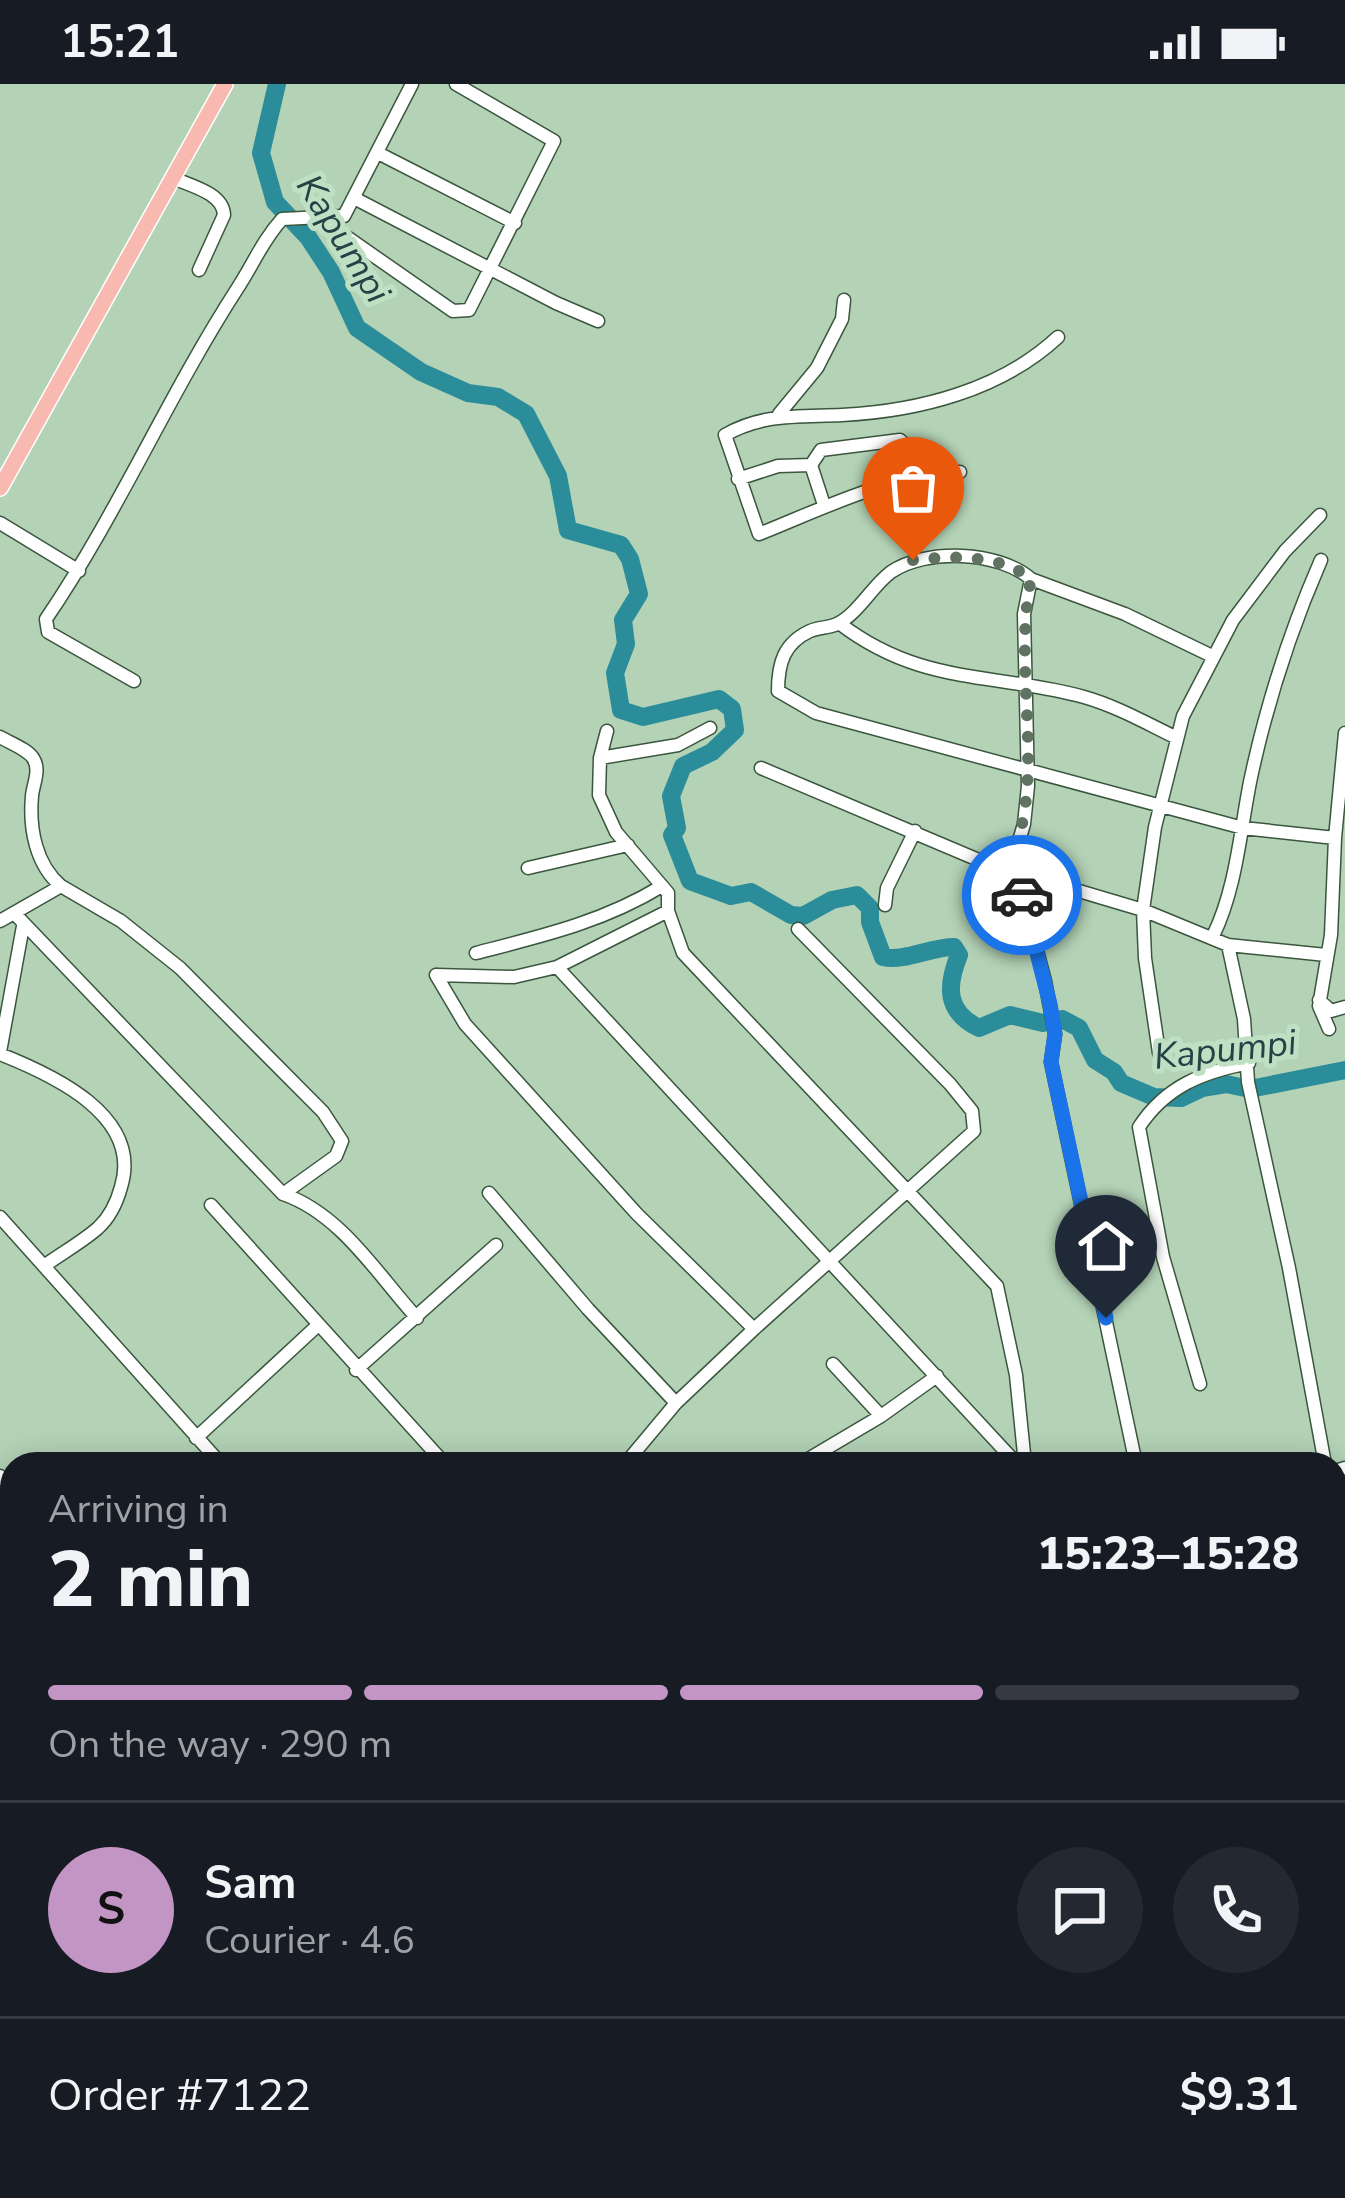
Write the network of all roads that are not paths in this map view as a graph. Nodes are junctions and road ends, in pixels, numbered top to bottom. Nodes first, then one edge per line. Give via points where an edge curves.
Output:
1 (225, 84) edge
2 (412, 84) edge
3 (457, 84) edge
4 (378, 153) junction
5 (173, 178) junction
6 (354, 198) junction
7 (328, 219) junction
8 (515, 223) junction
9 (489, 269) junction
10 (199, 270) dead end
11 (844, 300) dead end
12 (598, 321) dead end
13 (1058, 337) dead end
14 (778, 414) junction
15 (811, 465) junction
16 (960, 472) dead end
17 (913, 477) junction
18 (738, 479) junction
19 (0, 488) edge
20 (824, 505) junction
21 (1321, 515) dead end
22 (0, 523) edge
23 (1321, 560) dead end
24 (79, 571) junction
25 (1031, 579) junction
26 (839, 623) junction
27 (1211, 656) junction
28 (134, 681) dead end
29 (1026, 686) junction
30 (710, 728) dead end
31 (607, 731) dead end
32 (1345, 733) edge
33 (0, 737) edge
34 (1177, 738) junction
35 (600, 758) junction
36 (1028, 767) junction
37 (761, 768) dead end
38 (1160, 804) junction
39 (1243, 828) junction
40 (915, 831) junction
41 (1334, 838) junction
42 (628, 845) junction
43 (528, 868) dead end
44 (1010, 871) junction
45 (61, 886) junction
46 (662, 886) junction
47 (885, 905) dead end
48 (1143, 910) junction
49 (668, 911) junction
50 (14, 914) junction
51 (0, 921) edge
52 (23, 926) junction
53 (798, 929) dead end
54 (1213, 936) junction
55 (1228, 945) junction
56 (476, 953) dead end
57 (1326, 955) junction
58 (557, 968) junction
59 (1319, 1000) junction
60 (1345, 1007) edge
61 (1329, 1029) dead end
62 (0, 1053) edge
63 (1159, 1053) dead end
64 (1249, 1063) junction
65 (910, 1192) junction
66 (489, 1193) dead end
67 (283, 1194) junction
68 (212, 1205) dead end
69 (0, 1217) edge
70 (496, 1245) dead end
71 (830, 1262) junction
72 (44, 1266) junction
73 (417, 1318) junction
74 (317, 1326) junction
75 (754, 1329) junction
76 (833, 1364) dead end
77 (356, 1370) junction
78 (937, 1376) junction
79 (1200, 1384) dead end
80 (676, 1403) junction
81 (881, 1416) junction
82 (196, 1438) junction
83 (209, 1452) edge
84 (434, 1452) edge
85 (635, 1452) edge
86 (820, 1452) edge
87 (1010, 1452) edge
88 (1020, 1452) edge
89 (1133, 1452) edge
90 (1323, 1452) edge

1 - 5 main road
2 - 4 street
3 - 8 street via 554,141
4 - 6 street
4 - 8 street
5 - 10 street via 224,206
5 - 19 main road
6 - 7 street via 344,216
6 - 9 street
7 - 9 street via 453,311 470,310
7 - 24 street via 282,219 257,250
8 - 9 street
9 - 12 street
11 - 14 street via 817,368
13 - 14 street via 980,388 871,412
14 - 18 street via 725,435
15 - 17 street via 821,450 900,440
15 - 18 street
15 - 20 street
16 - 17 street
17 - 20 street
18 - 20 street via 758,534
21 - 27 street via 1272,567
22 - 24 street
23 - 39 street via 1284,654
24 - 28 street via 46,619 48,632
25 - 26 street via 988,561 913,560 887,574
25 - 27 street
25 - 29 street
26 - 29 street via 918,667
26 - 36 street via 812,629 785,649 778,691 786,699
27 - 34 street
29 - 34 street via 1111,706
29 - 36 street
30 - 35 street via 678,746
31 - 35 street
32 - 41 street
33 - 45 street via 36,763 39,859
34 - 38 street
35 - 42 street via 598,795
36 - 38 street
36 - 44 street
37 - 40 street
38 - 39 street
38 - 48 street
39 - 41 street
39 - 54 street
40 - 44 street
40 - 47 street
41 - 57 street
42 - 43 street
42 - 46 street
44 - 48 street
44 - 89 street via 1050,1004 1051,1062
45 - 50 street
45 - 67 street via 180,968 336,1129 336,1156
46 - 49 street
46 - 56 street via 578,928
48 - 54 street
48 - 63 street
49 - 58 street
49 - 65 street via 683,953
50 - 51 street
50 - 52 street
52 - 62 street
52 - 67 street
53 - 65 street via 972,1111 974,1131
54 - 55 street
55 - 57 street
55 - 64 street
57 - 59 street
58 - 71 street
58 - 75 street via 514,977 436,975 465,1024
59 - 60 street via 1331,1011
59 - 61 street
62 - 72 street via 43,1071 110,1122 125,1159 116,1203 101,1226
64 - 79 street via 1192,1078 1139,1127 1162,1257
64 - 90 street
65 - 71 street
65 - 88 street via 997,1286 1016,1375
66 - 80 street
67 - 73 street via 327,1218
68 - 74 street
69 - 72 street
70 - 73 street
71 - 75 street
71 - 78 street
72 - 82 street
73 - 77 street
74 - 77 street
74 - 82 street
75 - 80 street
76 - 81 street
77 - 84 street
78 - 81 street
78 - 87 street
80 - 85 street
81 - 86 street
82 - 83 street

